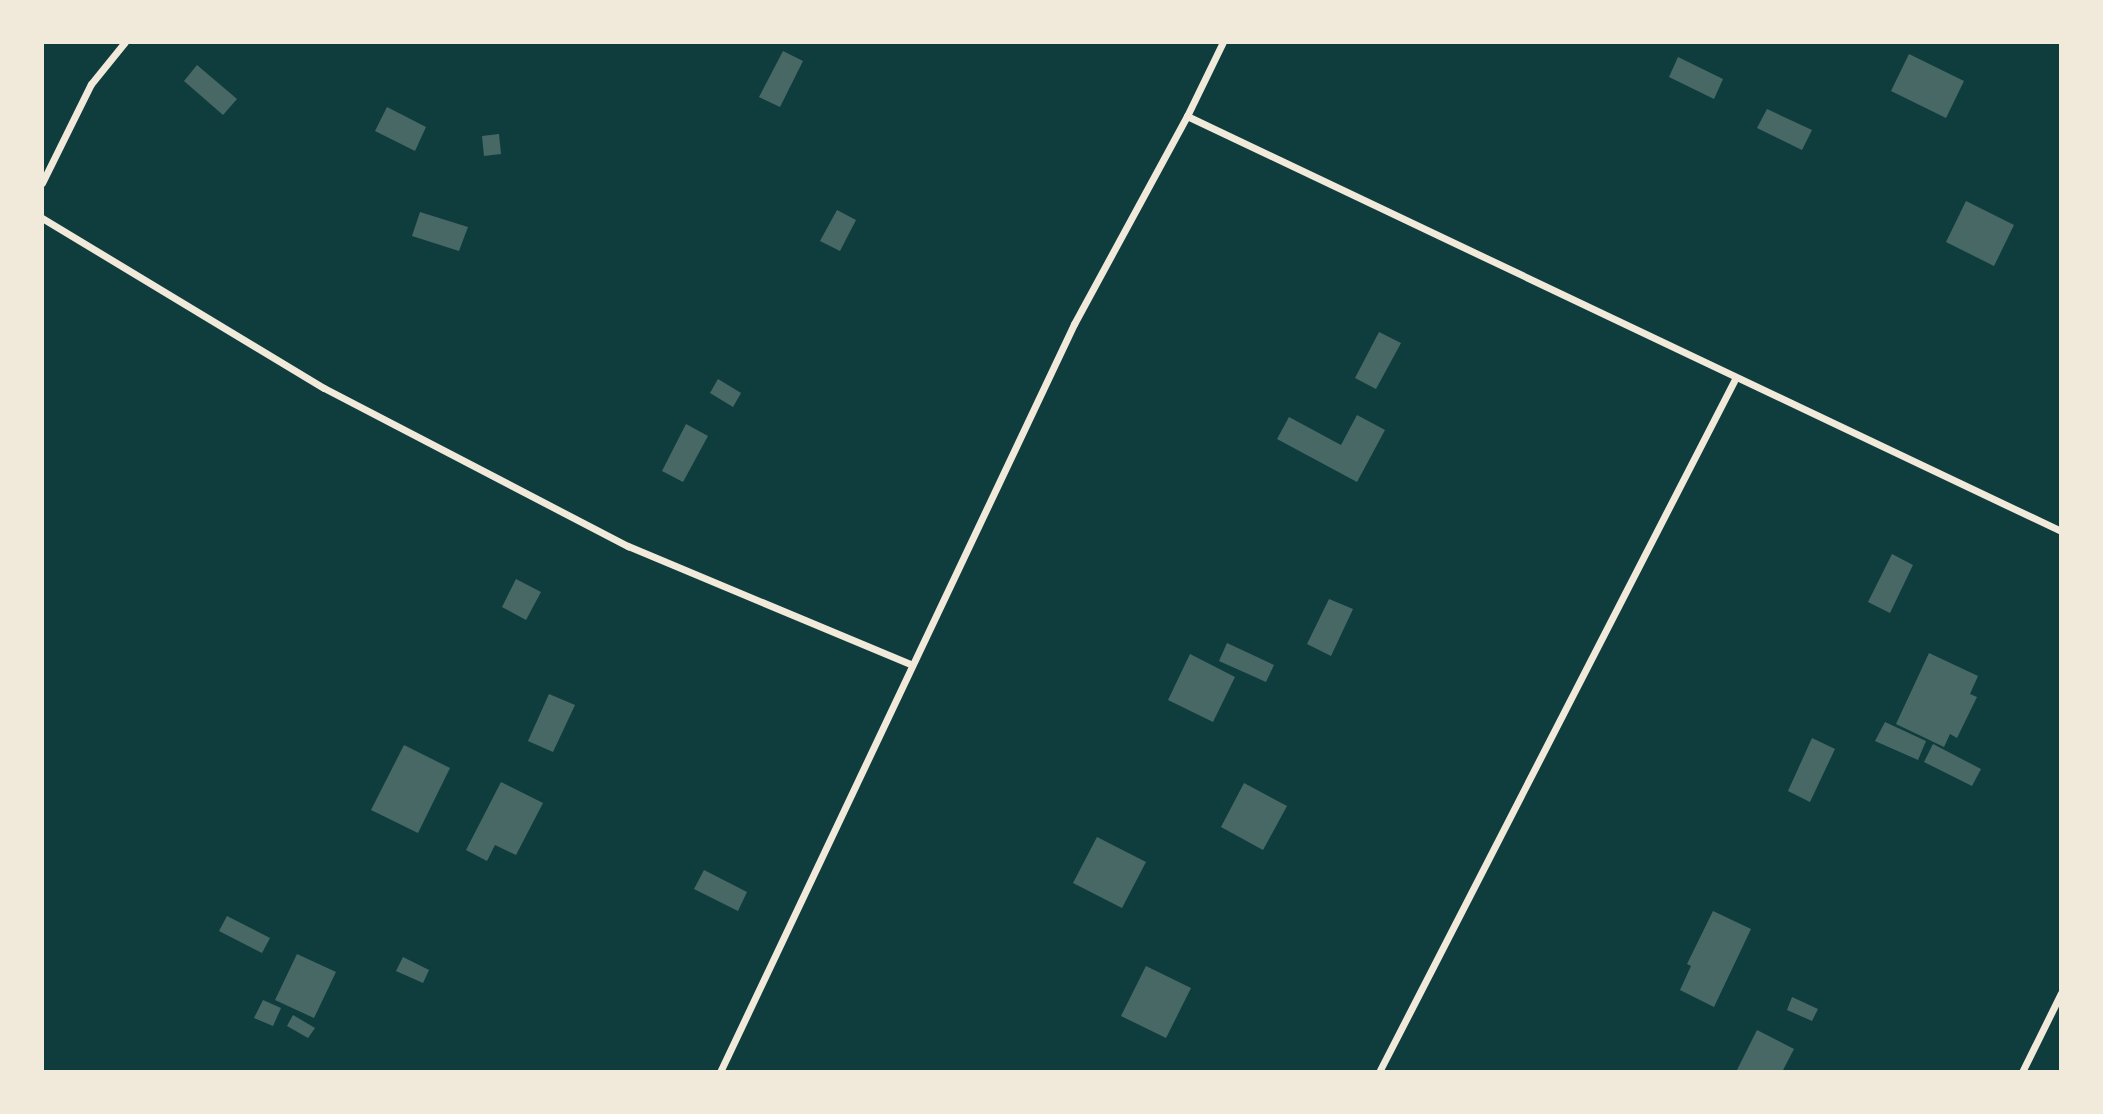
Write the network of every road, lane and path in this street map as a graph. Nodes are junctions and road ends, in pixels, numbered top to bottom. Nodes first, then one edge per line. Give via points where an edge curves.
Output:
1 (125, 42) edge
2 (1223, 42) edge
3 (1187, 116) junction
4 (42, 183) edge
5 (42, 218) edge
6 (1736, 377) junction
7 (2061, 531) edge
8 (910, 664) junction
9 (2061, 993) edge
10 (720, 1072) edge
11 (1379, 1072) edge
12 (2022, 1072) edge

1 - 4 street via 91,83
2 - 3 street
3 - 6 street
3 - 8 street via 1074,324
5 - 8 street via 324,388 616,540
6 - 7 street
6 - 11 street
8 - 10 street
9 - 12 street

